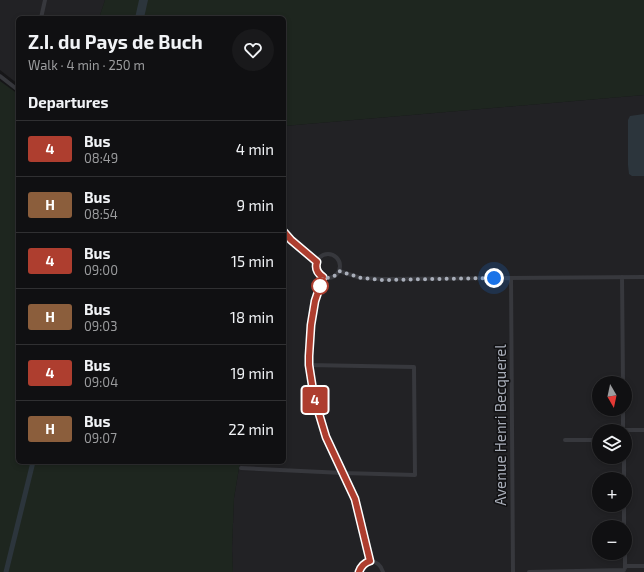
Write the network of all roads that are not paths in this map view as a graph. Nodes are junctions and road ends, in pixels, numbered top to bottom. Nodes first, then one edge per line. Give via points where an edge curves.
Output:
1 (45, 0) edge
2 (41, 16) edge
3 (0, 76) edge
4 (16, 88) edge
5 (286, 234) edge
6 (317, 262) junction
7 (339, 271) junction
8 (323, 277) junction
9 (622, 277) junction
10 (644, 277) edge
11 (511, 278) junction
12 (309, 365) junction
13 (623, 376) edge
14 (632, 430) edge
15 (644, 430) edge
16 (565, 440) dead end
17 (592, 440) edge
18 (241, 468) dead end
19 (344, 473) junction
20 (370, 561) junction
21 (644, 566) edge
22 (624, 570) edge
23 (359, 572) edge
24 (383, 572) edge
25 (513, 572) edge
26 (529, 572) edge

1 - 2 street
3 - 4 street
5 - 6 street
6 - 7 street via 325,255 332,255 340,263
6 - 8 street via 316,269
7 - 8 street via 330,278
7 - 11 street via 361,278 383,280
8 - 12 street via 311,325
9 - 10 street
9 - 11 street
9 - 13 street
11 - 25 street, Avenue Henri Becquerel
12 - 19 street via 322,427
12 - 19 street via 414,367 415,475
14 - 15 street
16 - 17 street
18 - 19 street
19 - 20 street via 355,499
20 - 23 street via 362,566
20 - 24 street via 378,563
21 - 22 street
22 - 26 street

